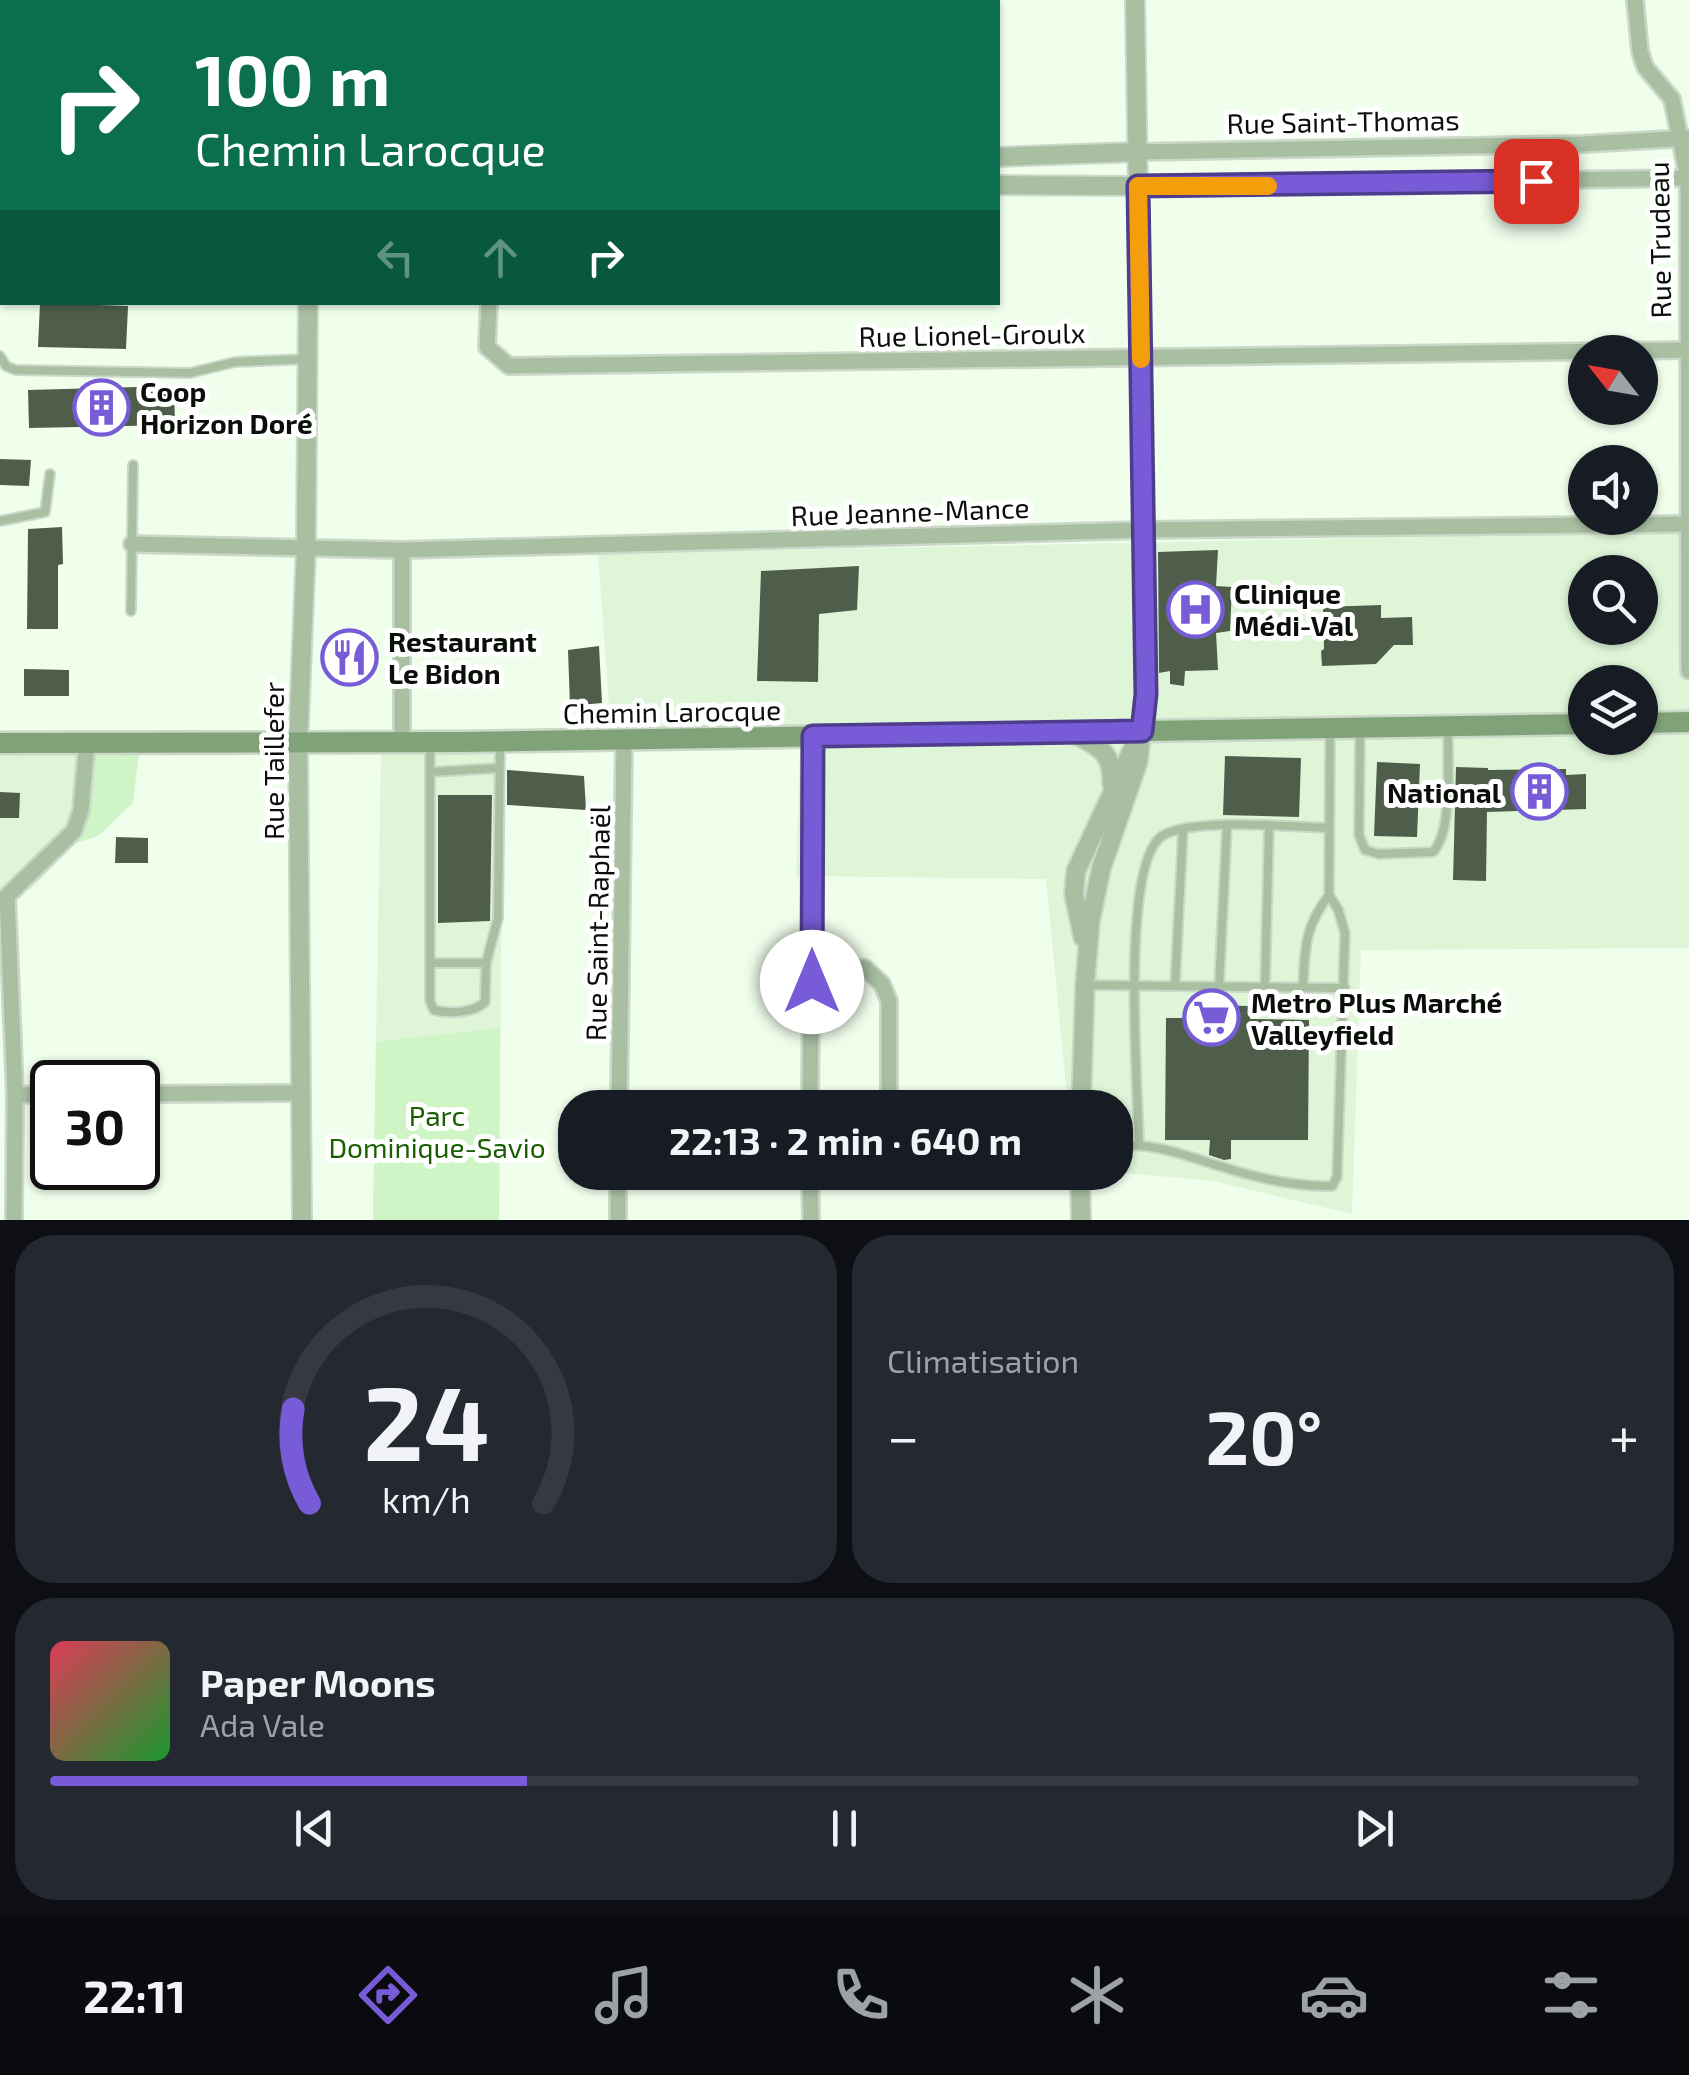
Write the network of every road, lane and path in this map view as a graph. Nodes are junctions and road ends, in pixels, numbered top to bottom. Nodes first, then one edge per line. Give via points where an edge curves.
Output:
1 (1134, 0) edge
2 (1635, 0) edge
3 (1685, 138) edge
4 (1137, 152) junction
5 (1000, 157) edge
6 (1688, 178) edge
7 (1000, 186) edge
8 (1138, 186) junction
9 (308, 305) edge
10 (489, 305) edge
11 (1688, 350) edge
12 (0, 356) edge
13 (1140, 357) junction
14 (307, 359) junction
15 (134, 466) dead end
16 (50, 474) dead end
17 (0, 522) edge
18 (1688, 524) edge
19 (1144, 530) junction
20 (132, 544) junction
21 (306, 548) junction
22 (402, 550) junction
23 (131, 611) dead end
24 (1689, 671) edge
25 (1689, 722) edge
26 (1658, 723) edge
27 (1568, 724) edge
28 (1448, 726) junction
29 (1330, 728) junction
30 (1360, 728) junction
31 (1142, 731) junction
32 (1070, 732) junction
33 (813, 736) junction
34 (624, 739) junction
35 (500, 741) junction
36 (402, 742) junction
37 (430, 742) junction
38 (0, 743) edge
39 (87, 743) junction
40 (298, 744) junction
41 (499, 768) junction
42 (431, 772) junction
43 (1112, 790) junction
44 (1226, 826) junction
45 (1269, 827) junction
46 (1330, 828) junction
47 (1183, 830) junction
48 (1329, 895) junction
49 (4, 897) edge
50 (1087, 952) junction
51 (486, 962) junction
52 (431, 964) junction
53 (812, 968) junction
54 (1085, 985) junction
55 (1134, 986) junction
56 (1175, 986) junction
57 (1218, 987) junction
58 (1265, 988) junction
59 (1304, 988) junction
60 (1344, 988) junction
61 (619, 1090) edge
62 (810, 1090) edge
63 (889, 1090) edge
64 (1082, 1090) edge
65 (302, 1093) junction
66 (15, 1094) junction
67 (30, 1094) edge
68 (160, 1094) edge
69 (1133, 1144) edge
70 (1139, 1144) junction
71 (618, 1190) edge
72 (810, 1190) edge
73 (1080, 1190) edge
74 (14, 1220) edge
75 (302, 1220) edge
76 (618, 1220) edge
77 (811, 1220) edge
78 (1081, 1220) edge

1 - 4 street
2 - 3 street, Rue Trudeau via 1640,51 1672,99
3 - 4 street, Rue Saint-Thomas
3 - 6 street, Rue Trudeau
4 - 5 street, Rue Saint-Thomas
4 - 8 street
6 - 8 street
6 - 11 street, Rue Trudeau
7 - 8 street
8 - 13 street
9 - 14 street, Rue Taillefer
10 - 13 street, Rue Lionel-Groulx via 487,346 510,366
11 - 13 street, Rue Lionel-Groulx
11 - 18 street, Rue Trudeau
12 - 14 lane via 16,370 164,374
13 - 19 street
14 - 21 street, Rue Taillefer
15 - 20 lane
16 - 17 lane via 44,512
18 - 19 street, Rue Jeanne-Mance
18 - 24 street, Rue Trudeau
19 - 22 street, Rue Jeanne-Mance
19 - 31 street
20 - 21 street, Rue Jeanne-Mance
20 - 23 lane
21 - 22 street, Rue Jeanne-Mance
21 - 40 street, Rue Taillefer
22 - 36 street
25 - 26 main road
27 - 28 main road, Chemin Larocque
28 - 30 main road, Chemin Larocque
28 - 30 lane via 1441,843 1433,852 1379,854 1365,850 1359,835
29 - 30 main road, Chemin Larocque
29 - 31 main road, Chemin Larocque
29 - 46 lane
31 - 32 main road, Chemin Larocque
31 - 43 street
31 - 50 street via 1095,894
32 - 33 main road, Chemin Larocque
32 - 43 street via 1104,751
33 - 34 main road, Chemin Larocque
33 - 53 street
34 - 35 main road, Chemin Larocque
34 - 61 street, Rue Saint-Raphaël
35 - 37 main road, Chemin Larocque
35 - 41 lane
36 - 37 main road, Chemin Larocque
36 - 40 main road, Chemin Larocque
37 - 42 lane
38 - 39 main road, Chemin Larocque
39 - 40 main road, Chemin Larocque
39 - 49 street via 74,831
40 - 65 street, Rue Taillefer
41 - 42 lane
41 - 51 lane via 498,918
42 - 52 lane
43 - 50 street via 1076,871 1074,894
44 - 45 lane
44 - 47 lane
44 - 57 lane
45 - 46 lane
45 - 58 lane
46 - 48 lane
47 - 55 lane via 1162,836 1140,880
47 - 56 lane
48 - 59 lane via 1306,938
48 - 60 lane via 1345,933
49 - 66 street
50 - 54 street
51 - 52 lane
51 - 52 lane via 485,1002 477,1010 440,1012 430,1002
53 - 62 street
53 - 63 street via 866,968 882,984 890,1001
54 - 55 lane
54 - 64 street
55 - 56 lane
55 - 70 lane
56 - 57 lane
57 - 58 lane
58 - 59 lane
59 - 60 lane
60 - 70 lane via 1332,1186 1228,1169
65 - 68 street
65 - 75 street, Rue Taillefer
66 - 67 street
66 - 74 street
69 - 70 lane
71 - 76 street
72 - 77 street
73 - 78 street

